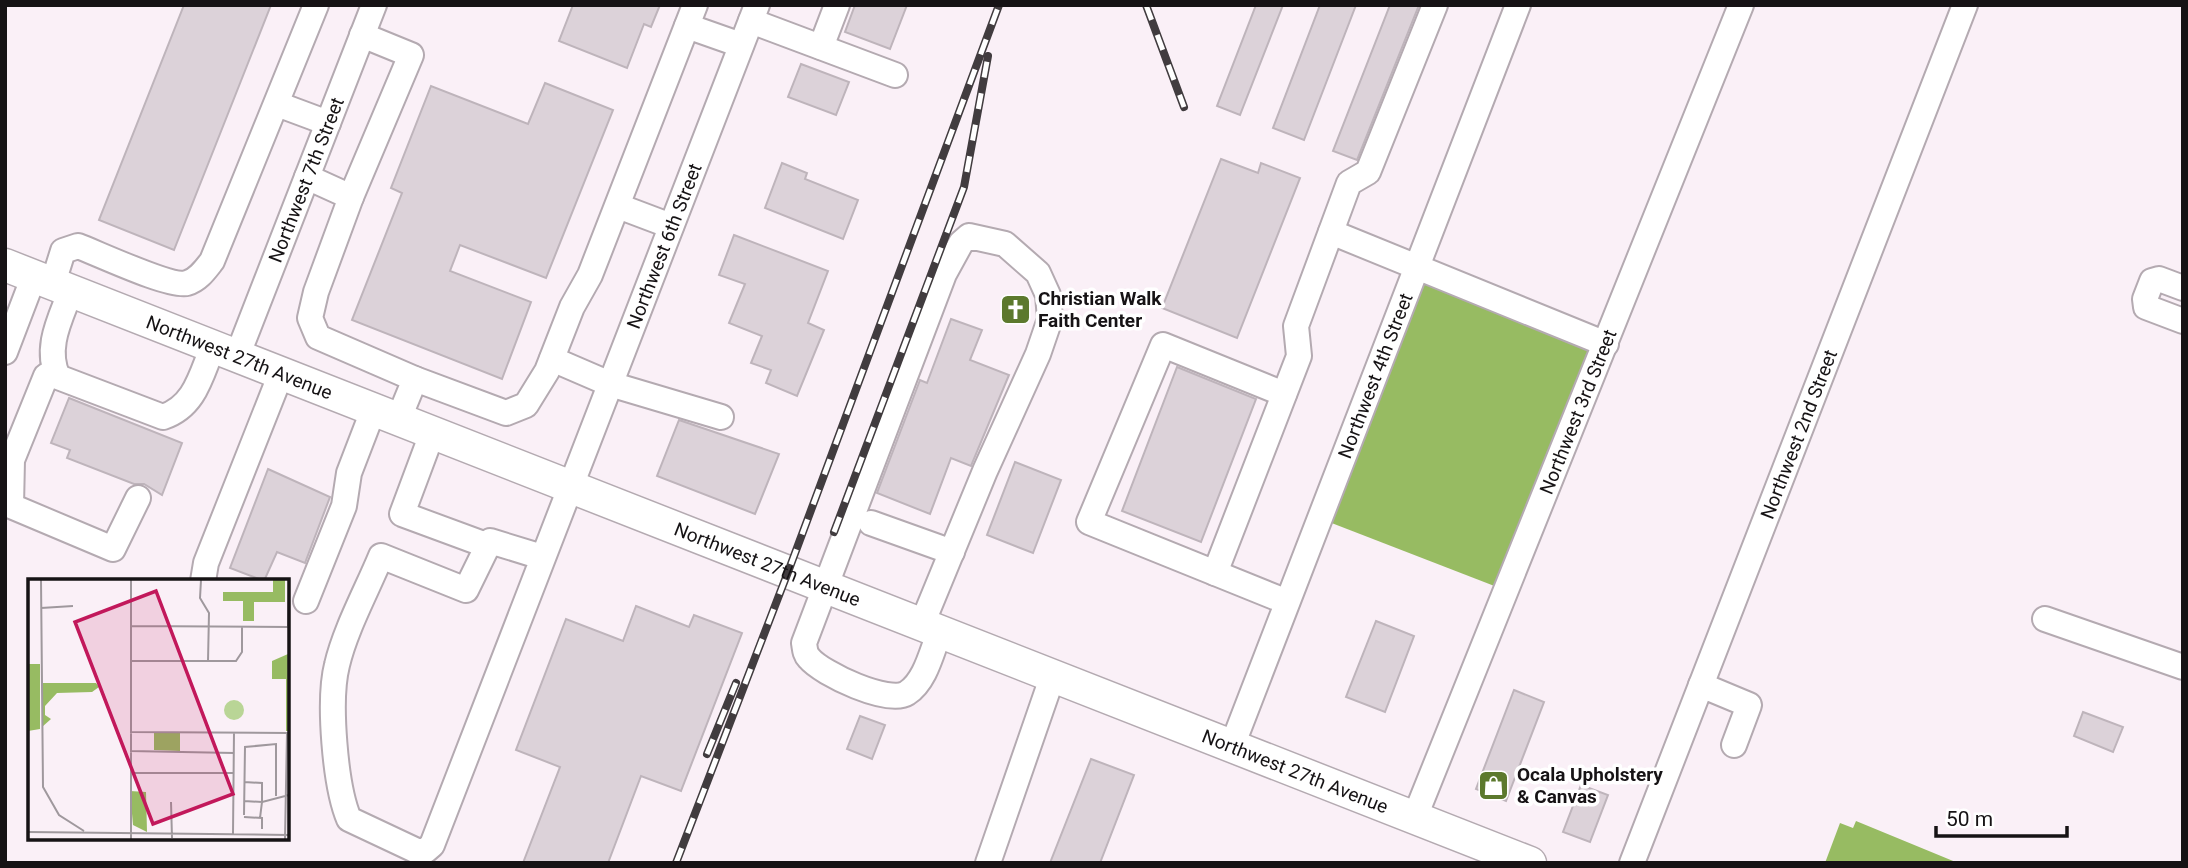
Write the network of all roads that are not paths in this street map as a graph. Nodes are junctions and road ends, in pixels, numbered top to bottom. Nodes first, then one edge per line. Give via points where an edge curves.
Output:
1 (316, 5) edge
2 (374, 5) edge
3 (837, 5) edge
4 (1435, 5) edge
5 (1518, 5) edge
6 (1741, 5) edge
7 (1965, 5) edge
8 (754, 13) edge
9 (691, 15) edge
10 (362, 35) junction
11 (741, 44) junction
12 (821, 47) junction
13 (895, 75) dead end
14 (277, 104) junction
15 (328, 123) junction
16 (307, 177) junction
17 (351, 197) junction
18 (618, 206) junction
19 (671, 226) junction
20 (1331, 232) junction
21 (5, 265) edge
22 (1416, 267) junction
23 (53, 283) junction
24 (2183, 288) edge
25 (2183, 321) edge
26 (1606, 344) junction
27 (226, 349) junction
28 (5, 352) edge
29 (552, 359) junction
30 (55, 371) junction
31 (282, 371) junction
32 (415, 379) junction
33 (610, 384) junction
34 (1284, 394) junction
35 (386, 413) junction
36 (721, 418) dead end
37 (433, 431) junction
38 (570, 486) junction
39 (138, 498) dead end
40 (872, 523) dead end
41 (486, 545) junction
42 (952, 552) junction
43 (542, 557) junction
44 (1215, 573) junction
45 (203, 579) edge
46 (826, 587) junction
47 (306, 601) dead end
48 (1287, 602) junction
49 (2045, 619) dead end
50 (931, 628) junction
51 (2183, 667) edge
52 (1053, 675) junction
53 (1701, 685) junction
54 (1734, 745) dead end
55 (1232, 746) junction
56 (1414, 818) junction
57 (988, 863) edge
58 (1530, 863) edge
59 (1632, 863) edge

1 - 14 street
2 - 10 street, Northwest 7th Street
3 - 12 street
4 - 20 street via 1368,172 1349,183
5 - 22 street, Northwest 4th Street
6 - 26 street, Northwest 3rd Street
7 - 53 street, Northwest 2nd Street
8 - 11 street, Northwest 6th Street
8 - 12 street
9 - 11 street
9 - 18 street
10 - 15 street, Northwest 7th Street
10 - 17 street via 411,55
11 - 19 street, Northwest 6th Street
12 - 13 street
14 - 15 street
14 - 23 street via 212,261 195,280 184,285 163,280 78,246 63,251
15 - 16 street, Northwest 7th Street
16 - 17 street
16 - 27 street, Northwest 7th Street
17 - 32 street via 310,318 318,337
18 - 19 street
18 - 29 street
19 - 33 street, Northwest 6th Street
20 - 22 street
20 - 34 street via 1296,326 1299,356
21 - 23 main road, Northwest 27th Avenue
22 - 26 street
22 - 48 street, Northwest 4th Street
23 - 27 main road, Northwest 27th Avenue
23 - 28 street
23 - 30 street
24 - 25 street via 2152,281 2145,299 2146,307
26 - 56 street, Northwest 3rd Street
27 - 30 street, Northwest 7th Street via 188,404 163,417 58,377
27 - 31 main road, Northwest 27th Avenue
29 - 32 street via 526,405 506,413
29 - 33 street
30 - 39 street via 46,376 12,460 11,506 113,549
31 - 35 main road, Northwest 27th Avenue
31 - 45 street via 205,564
32 - 35 street
33 - 36 street
33 - 38 street, Northwest 6th Street
34 - 44 street
34 - 44 street via 1163,345 1099,496 1089,522
35 - 37 main road, Northwest 27th Avenue
35 - 47 street via 349,474 344,506
37 - 38 main road, Northwest 27th Avenue
37 - 41 street via 402,514
38 - 43 street, Northwest 6th Street
38 - 46 main road, Northwest 27th Avenue
40 - 42 street
41 - 43 street via 494,541
41 - 43 street, Northwest 6th Street via 466,590 381,556 337,665 333,704 341,800 349,818 417,851 432,845
42 - 46 street via 1050,319 1048,295 1038,273 1005,244 969,236 944,274
42 - 50 street
44 - 48 street
46 - 50 main road, Northwest 27th Avenue
46 - 50 street via 804,643 806,655 840,680 892,696 906,694 919,682
48 - 55 street, Northwest 4th Street
49 - 51 street
50 - 52 main road, Northwest 27th Avenue
52 - 55 main road, Northwest 27th Avenue
52 - 57 street
53 - 54 street via 1749,705
53 - 59 street, Northwest 2nd Street
55 - 56 main road, Northwest 27th Avenue
56 - 58 main road, Northwest 27th Avenue

